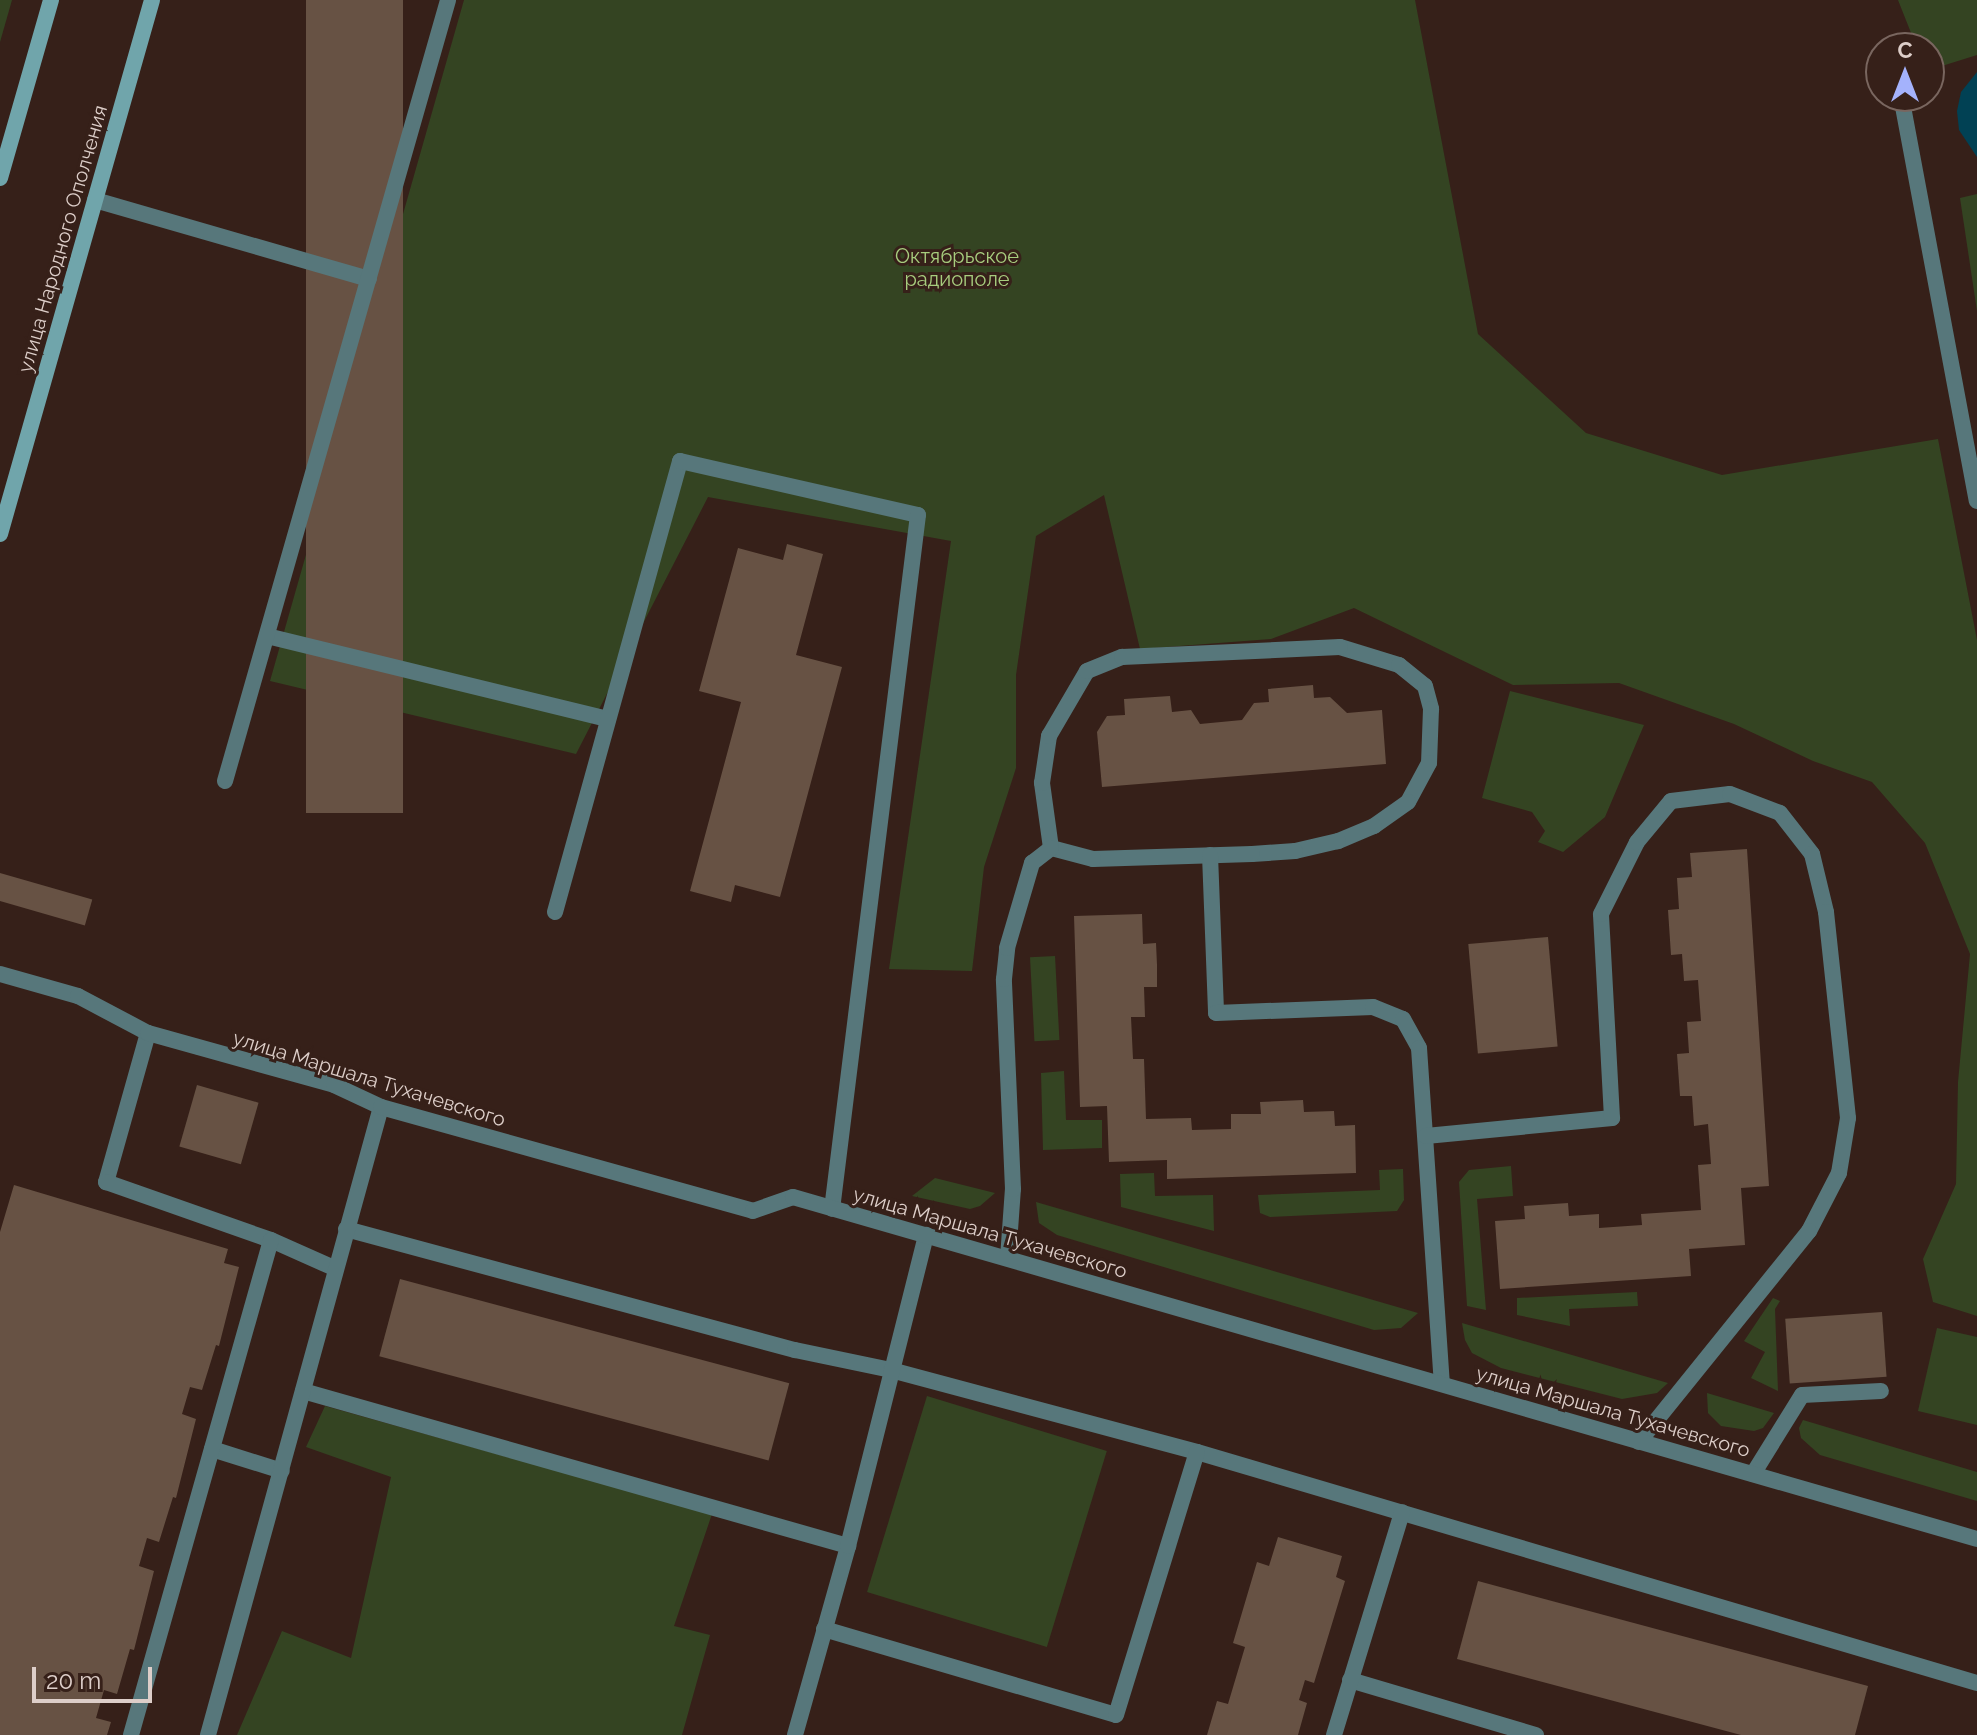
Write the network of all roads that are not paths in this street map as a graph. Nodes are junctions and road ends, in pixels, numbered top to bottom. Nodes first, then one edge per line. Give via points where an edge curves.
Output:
1 (51, 0) edge
2 (152, 0) edge
3 (448, 0) edge
4 (1904, 112) edge
5 (0, 178) edge
6 (95, 200) junction
7 (369, 279) junction
8 (1977, 501) edge
9 (0, 534) edge
10 (267, 636) junction
11 (608, 719) junction
12 (225, 781) dead end
13 (1051, 848) junction
14 (1210, 855) junction
15 (555, 912) dead end
16 (0, 974) edge
17 (148, 1033) junction
18 (381, 1107) junction
19 (1426, 1136) junction
20 (832, 1209) junction
21 (346, 1229) junction
22 (926, 1235) junction
23 (271, 1240) junction
24 (1008, 1258) junction
25 (334, 1268) junction
26 (891, 1370) junction
27 (1442, 1383) junction
28 (303, 1391) junction
29 (1881, 1391) dead end
30 (1639, 1442) junction
31 (212, 1449) junction
32 (1197, 1452) junction
33 (282, 1471) junction
34 (1753, 1474) junction
35 (1402, 1512) junction
36 (1977, 1539) edge
37 (848, 1546) junction
38 (824, 1629) junction
39 (1350, 1680) junction
40 (1977, 1683) edge
41 (131, 1735) edge
42 (208, 1735) edge
43 (795, 1735) edge
44 (1334, 1735) edge
45 (1536, 1735) edge

1 - 5 main road
2 - 6 main road, улица Народного Ополчения
3 - 7 street
4 - 8 street
6 - 7 street
6 - 9 main road, улица Народного Ополчения
7 - 10 street
10 - 11 street
10 - 12 street
11 - 15 street
11 - 20 street via 680,461 918,515
13 - 14 street via 1093,859
13 - 14 street via 1042,783 1049,736 1087,671 1122,657 1340,647 1399,665 1425,686 1431,709 1429,763 1408,802 1374,826 1338,841 1295,851
13 - 24 street via 1032,863 1005,963 1013,1189
14 - 19 street via 1216,1013 1373,1007 1403,1019 1419,1048
16 - 17 street, улица Маршала Тухачевского via 78,996
17 - 18 street, улица Маршала Тухачевского via 334,1085
17 - 23 street via 106,1182
18 - 20 street, улица Маршала Тухачевского via 753,1211 793,1197
18 - 21 street
19 - 27 street
19 - 30 street via 1612,1118 1601,914 1637,842 1671,801 1730,794 1780,813 1812,854 1826,912 1848,1118 1839,1173 1809,1231
20 - 22 street, улица Маршала Тухачевского
21 - 25 street
21 - 26 street via 795,1350
22 - 24 street, улица Маршала Тухачевского
22 - 26 street
23 - 25 street
23 - 31 street
24 - 27 street, улица Маршала Тухачевского
25 - 28 street
26 - 32 street
26 - 37 street
27 - 30 street, улица Маршала Тухачевского
28 - 33 street
28 - 37 street
29 - 34 street via 1802,1395
30 - 34 street, улица Маршала Тухачевского
31 - 33 street
31 - 41 street
32 - 35 street
32 - 38 street via 1116,1715
33 - 42 street
34 - 36 street, улица Маршала Тухачевского
35 - 39 street
35 - 40 street
37 - 38 street
38 - 43 street
39 - 44 street
39 - 45 street

